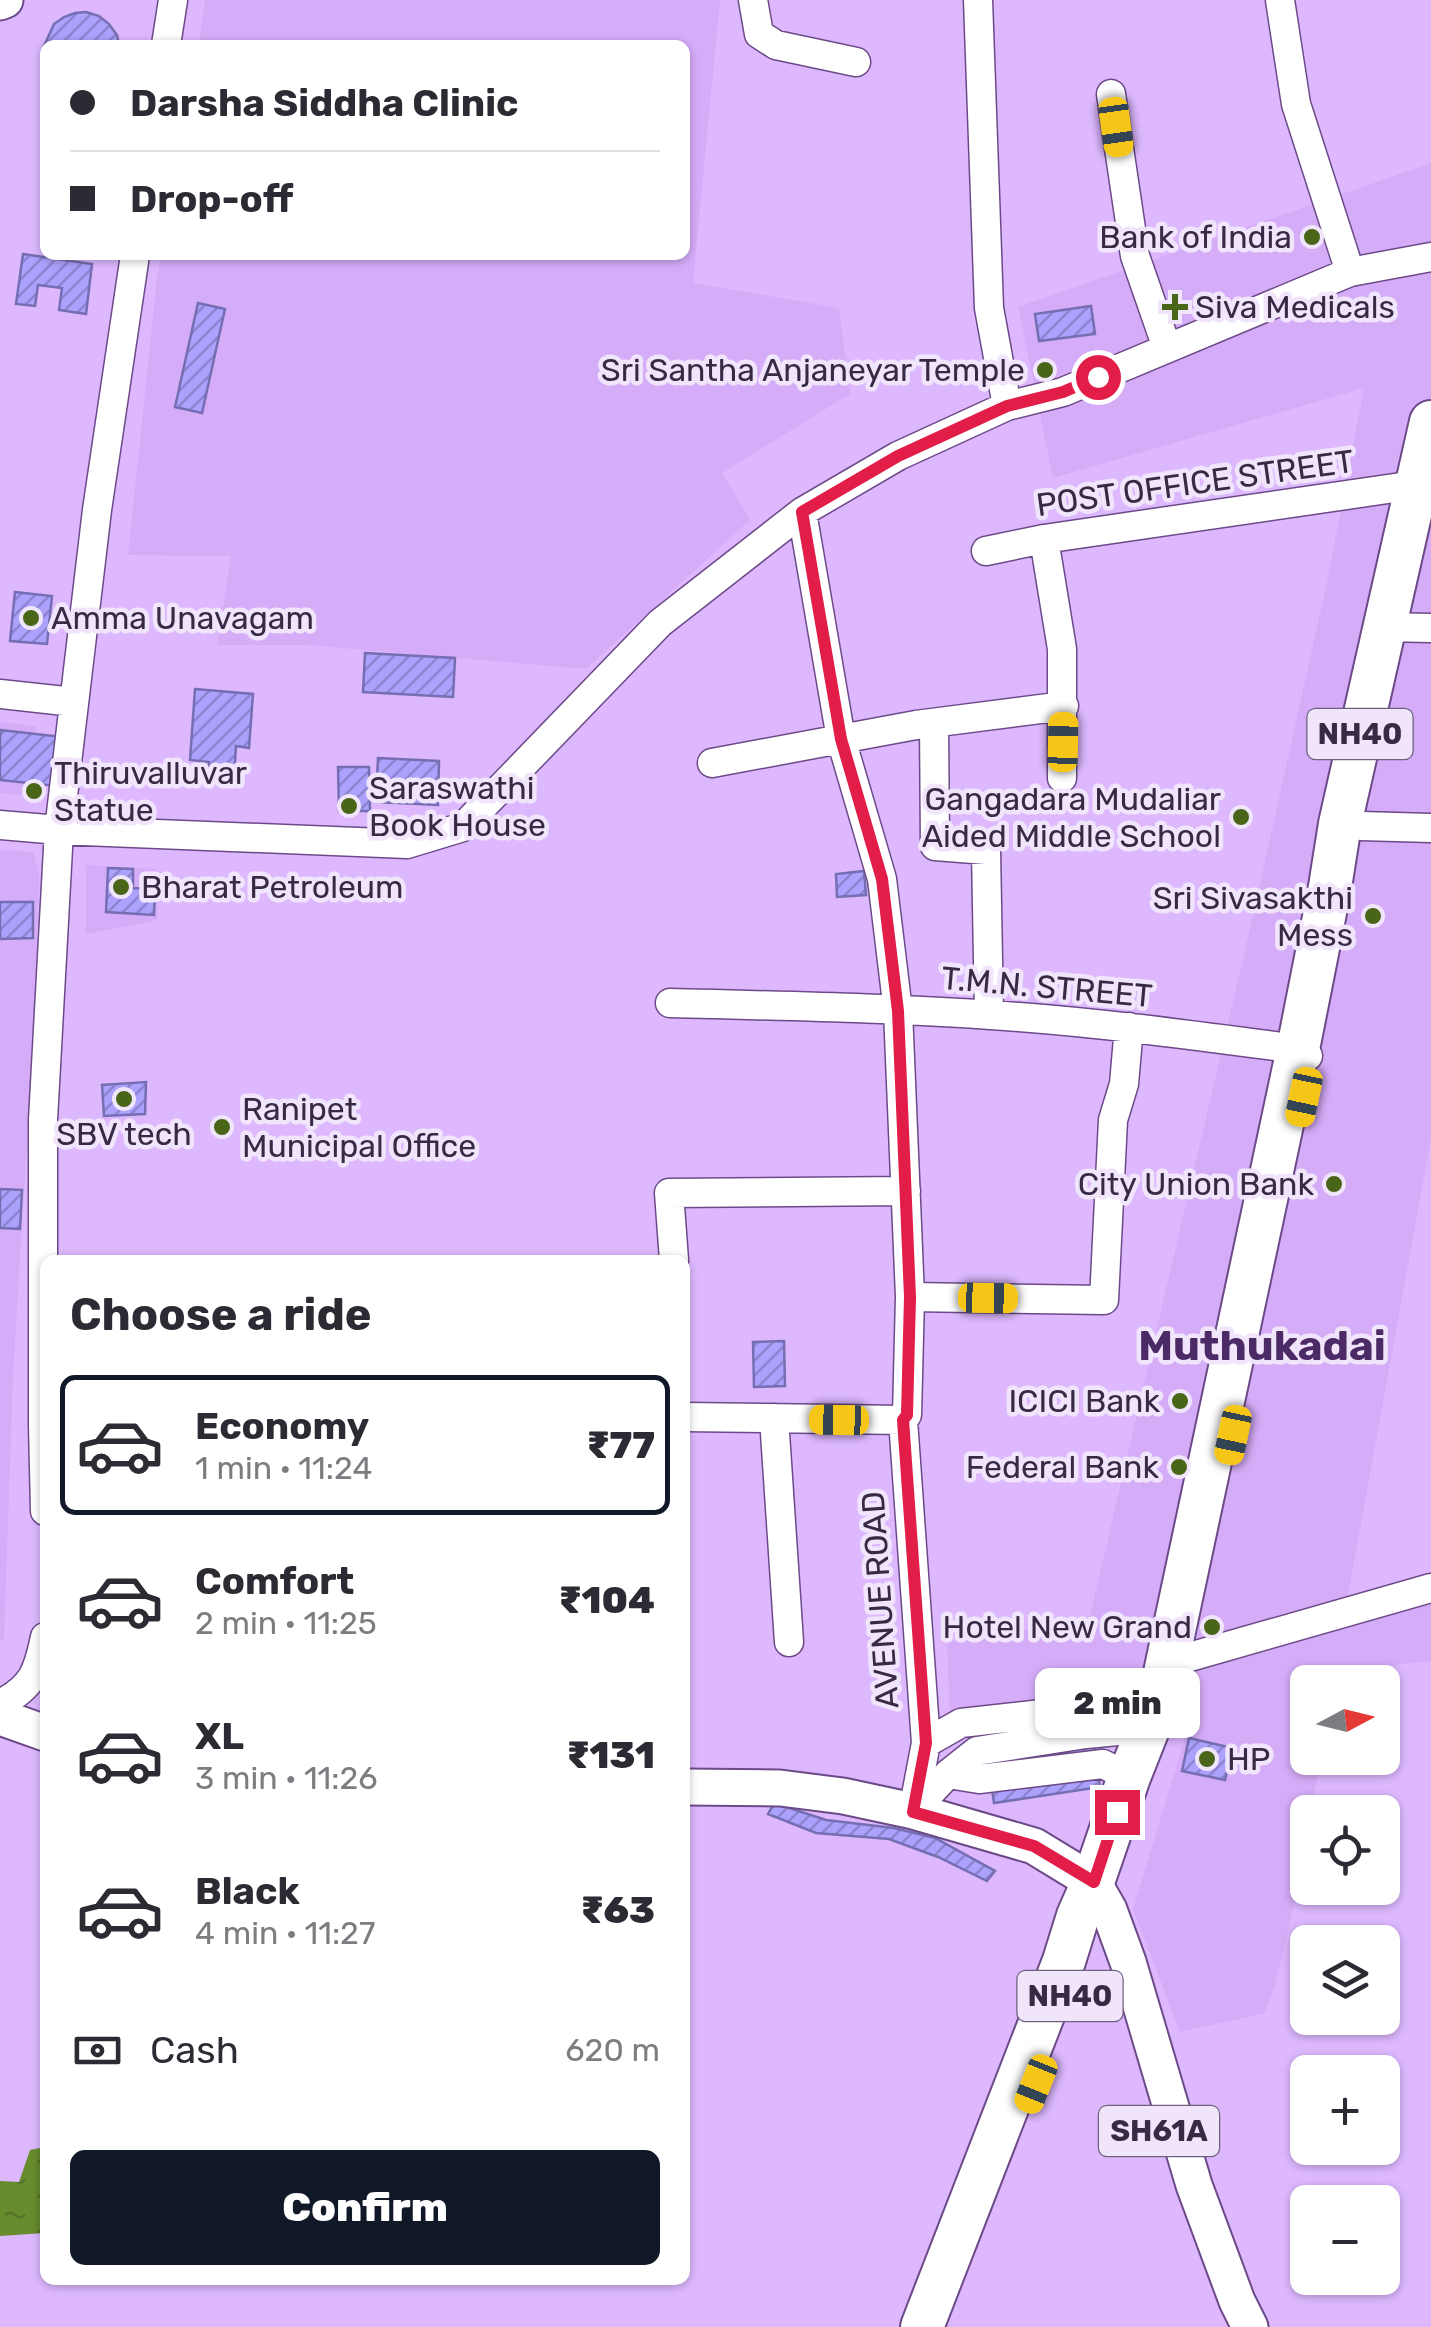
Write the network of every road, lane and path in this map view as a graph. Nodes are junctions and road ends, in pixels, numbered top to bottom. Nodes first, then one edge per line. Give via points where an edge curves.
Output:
1 (173, 0) edge
2 (753, 0) edge
3 (978, 0) edge
4 (1280, 0) edge
5 (167, 40) edge
6 (856, 62) dead end
7 (1112, 94) dead end
8 (1431, 257) edge
9 (133, 260) edge
10 (1350, 272) junction
11 (1167, 348) junction
12 (1007, 406) junction
13 (1431, 422) edge
14 (1423, 500) edge
15 (802, 512) junction
16 (1044, 539) junction
17 (986, 552) dead end
18 (1405, 628) edge
19 (0, 694) edge
20 (74, 702) junction
21 (1064, 706) junction
22 (934, 723) junction
23 (841, 739) junction
24 (712, 762) dead end
25 (1062, 778) dead end
26 (0, 826) edge
27 (1361, 826) junction
28 (1431, 828) edge
29 (60, 830) junction
30 (1341, 877) junction
31 (670, 1003) dead end
32 (898, 1011) junction
33 (990, 1016) junction
34 (1128, 1027) junction
35 (1305, 1054) junction
36 (906, 1191) junction
37 (44, 1255) edge
38 (674, 1255) edge
39 (910, 1297) junction
40 (690, 1417) edge
41 (774, 1418) junction
42 (903, 1420) junction
43 (1431, 1588) edge
44 (789, 1642) dead end
45 (40, 1658) edge
46 (1165, 1688) junction
47 (0, 1704) edge
48 (0, 1717) edge
49 (40, 1731) edge
50 (926, 1743) junction
51 (948, 1774) junction
52 (1129, 1778) junction
53 (690, 1787) edge
54 (913, 1812) junction
55 (1094, 1910) junction
56 (922, 2327) edge
57 (938, 2327) edge
58 (1230, 2327) edge
59 (1250, 2327) edge

1 - 5 street
2 - 6 street via 758,34 767,40
3 - 12 street via 989,308
4 - 10 street via 1296,104
7 - 11 street via 1135,256
8 - 10 street
9 - 20 street
10 - 11 street
11 - 12 street via 1063,392
12 - 15 street via 898,456
13 - 14 highway, NH40
14 - 16 street, POST OFFICE STREET
14 - 18 highway, NH40
15 - 23 street, AVENUE ROAD
15 - 29 street via 660,623 463,827 407,844
16 - 17 street, POST OFFICE STREET
16 - 21 street
18 - 27 highway, NH40
18 - 30 highway, NH40 via 1340,824
19 - 20 street
20 - 29 street
21 - 22 street
21 - 25 street
22 - 23 street
22 - 33 street via 934,846 986,850
23 - 24 street
23 - 32 street, AVENUE ROAD via 882,879
26 - 29 street
27 - 28 street
27 - 30 highway, NH40
29 - 37 street via 44,1120
30 - 35 highway, NH40
31 - 32 street, T.M.N. STREET
32 - 33 street, T.M.N. STREET
32 - 36 street, AVENUE ROAD
33 - 34 street, T.M.N. STREET
34 - 35 street, T.M.N. STREET
34 - 39 street via 1114,1120 1104,1300
35 - 46 highway, NH40
36 - 38 street via 669,1193
36 - 39 street, AVENUE ROAD
39 - 42 street, AVENUE ROAD
40 - 41 street
41 - 42 street
41 - 44 street
42 - 50 street, AVENUE ROAD
43 - 46 street
45 - 47 street via 27,1686
46 - 50 street via 961,1723
46 - 51 street via 1086,1734 977,1751
46 - 52 highway, NH40
46 - 55 highway, NH40 via 1167,1730
48 - 49 main road
50 - 54 street, AVENUE ROAD
51 - 52 street via 979,1780 1103,1764
51 - 54 street
52 - 55 highway, NH40
53 - 54 main road via 780,1788
54 - 55 main road via 1034,1846
55 - 56 highway, NH40 via 1057,1980
55 - 57 highway, NH40
55 - 58 main road, SH61A via 1157,2126
55 - 59 main road via 1128,1962 1194,2185

